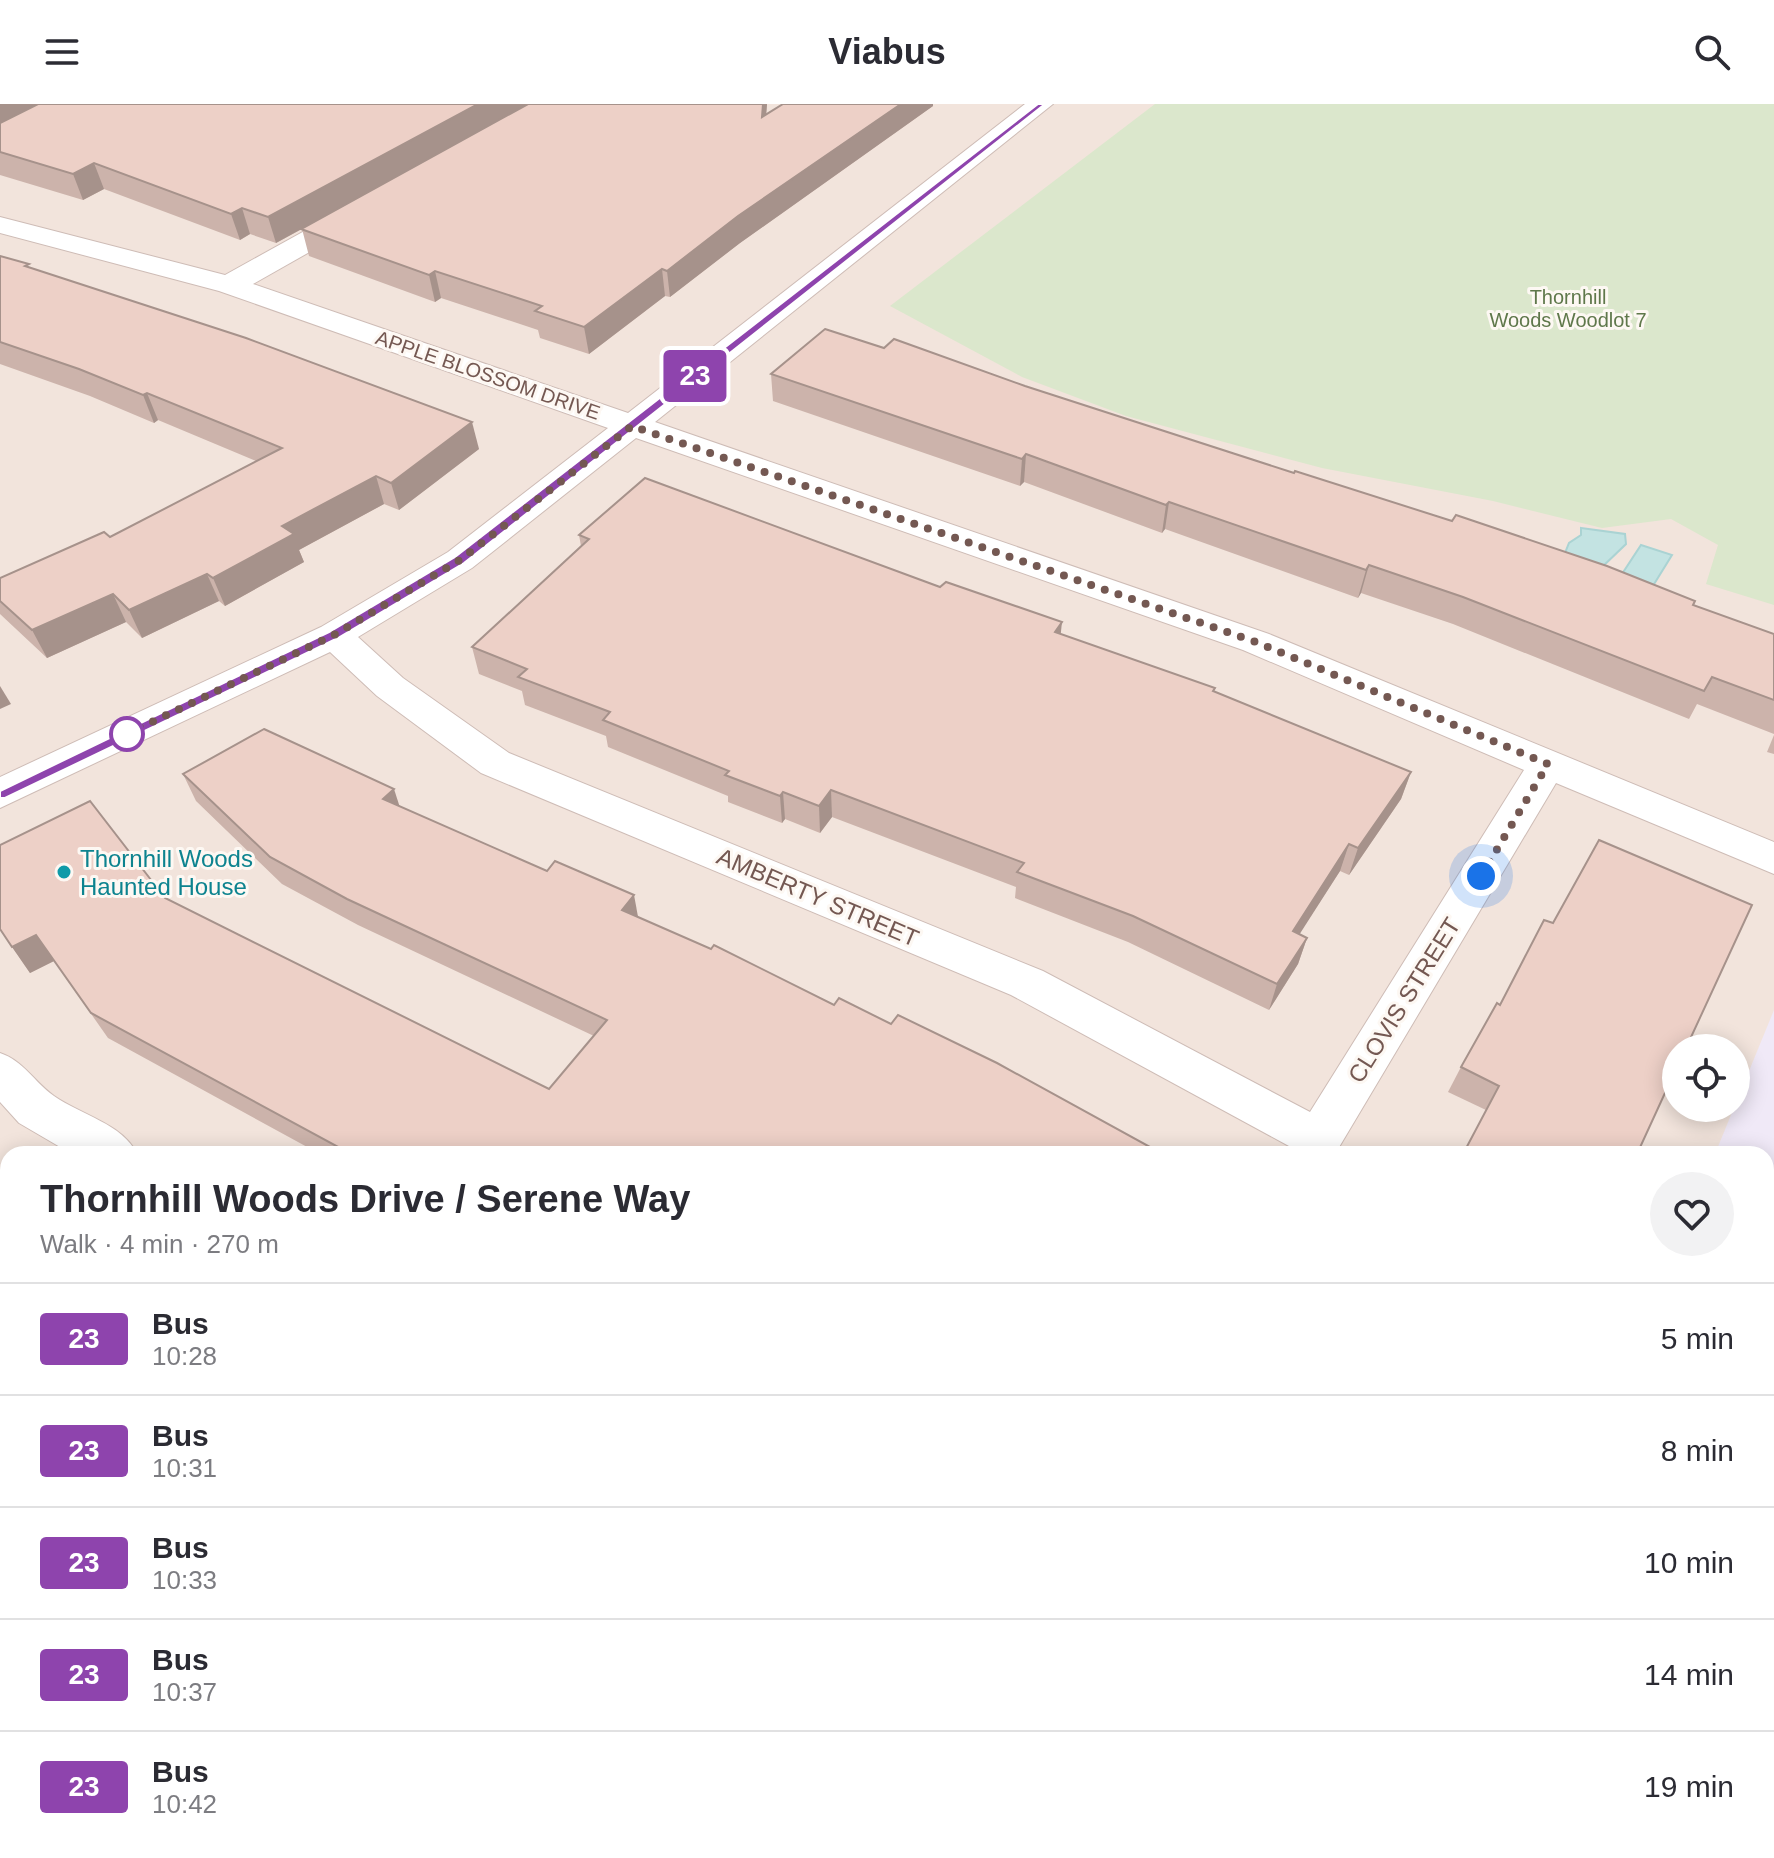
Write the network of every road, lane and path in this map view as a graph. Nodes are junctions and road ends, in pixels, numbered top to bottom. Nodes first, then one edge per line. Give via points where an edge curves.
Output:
1 (1041, 104) edge
2 (372, 205) edge
3 (0, 225) edge
4 (229, 285) junction
5 (632, 426) junction
6 (334, 635) junction
7 (1548, 764) junction
8 (0, 794) edge
9 (1774, 859) edge
10 (0, 1072) edge
11 (99, 1146) edge
12 (1312, 1146) edge
13 (1315, 1146) edge

1 - 5 street
2 - 4 street
3 - 4 street, APPLE BLOSSOM DRIVE
4 - 5 street, APPLE BLOSSOM DRIVE
5 - 6 street via 460,560
5 - 7 street, APPLE BLOSSOM DRIVE via 1256,642
6 - 8 street
6 - 12 street, AMBERTY STREET via 390,687 495,763 1027,983
7 - 9 street, APPLE BLOSSOM DRIVE
7 - 13 street, CLOVIS STREET
10 - 11 street via 36,1109

